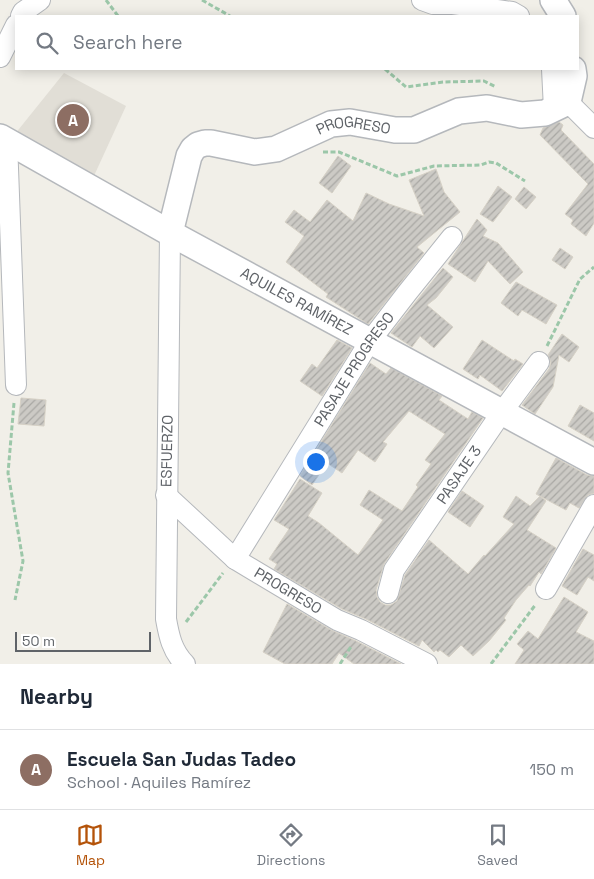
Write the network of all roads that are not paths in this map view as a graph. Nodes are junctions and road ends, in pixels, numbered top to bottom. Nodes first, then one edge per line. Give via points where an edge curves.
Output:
1 (40, 0) edge
2 (422, 0) edge
3 (553, 0) edge
4 (22, 15) edge
5 (517, 15) edge
6 (561, 15) edge
7 (15, 27) edge
8 (0, 57) edge
9 (552, 70) edge
10 (573, 70) edge
11 (561, 106) junction
12 (594, 128) edge
13 (4, 139) edge
14 (170, 233) junction
15 (452, 237) dead end
16 (370, 341) junction
17 (539, 362) road end
18 (16, 385) road end
19 (502, 412) junction
20 (594, 462) edge
21 (166, 495) junction
22 (594, 505) edge
23 (234, 559) junction
24 (546, 589) road end
25 (388, 593) dead end
26 (186, 664) edge
27 (427, 664) edge

1 - 4 street
2 - 5 street
3 - 6 street
7 - 8 street
9 - 11 street
10 - 11 street via 574,76
11 - 12 street
11 - 14 street, PROGRESO via 545,113 521,114 487,108 459,111 414,130 350,122 331,124 265,152 212,142 198,145 189,156
13 - 14 street, AQUILES RAMÍREZ
13 - 18 street
14 - 16 street, AQUILES RAMÍREZ
14 - 21 street, ESFUERZO
15 - 16 street, PASAJE PROGRESO
16 - 19 street, AQUILES RAMÍREZ
16 - 23 street, PASAJE PROGRESO
17 - 19 street, PASAJE 3
19 - 20 street, AQUILES RAMÍREZ
19 - 25 street, PASAJE 3 via 394,570
21 - 23 street, PROGRESO
21 - 26 street, ESFUERZO via 166,619 170,642
22 - 24 street
23 - 27 street, PROGRESO via 337,620

